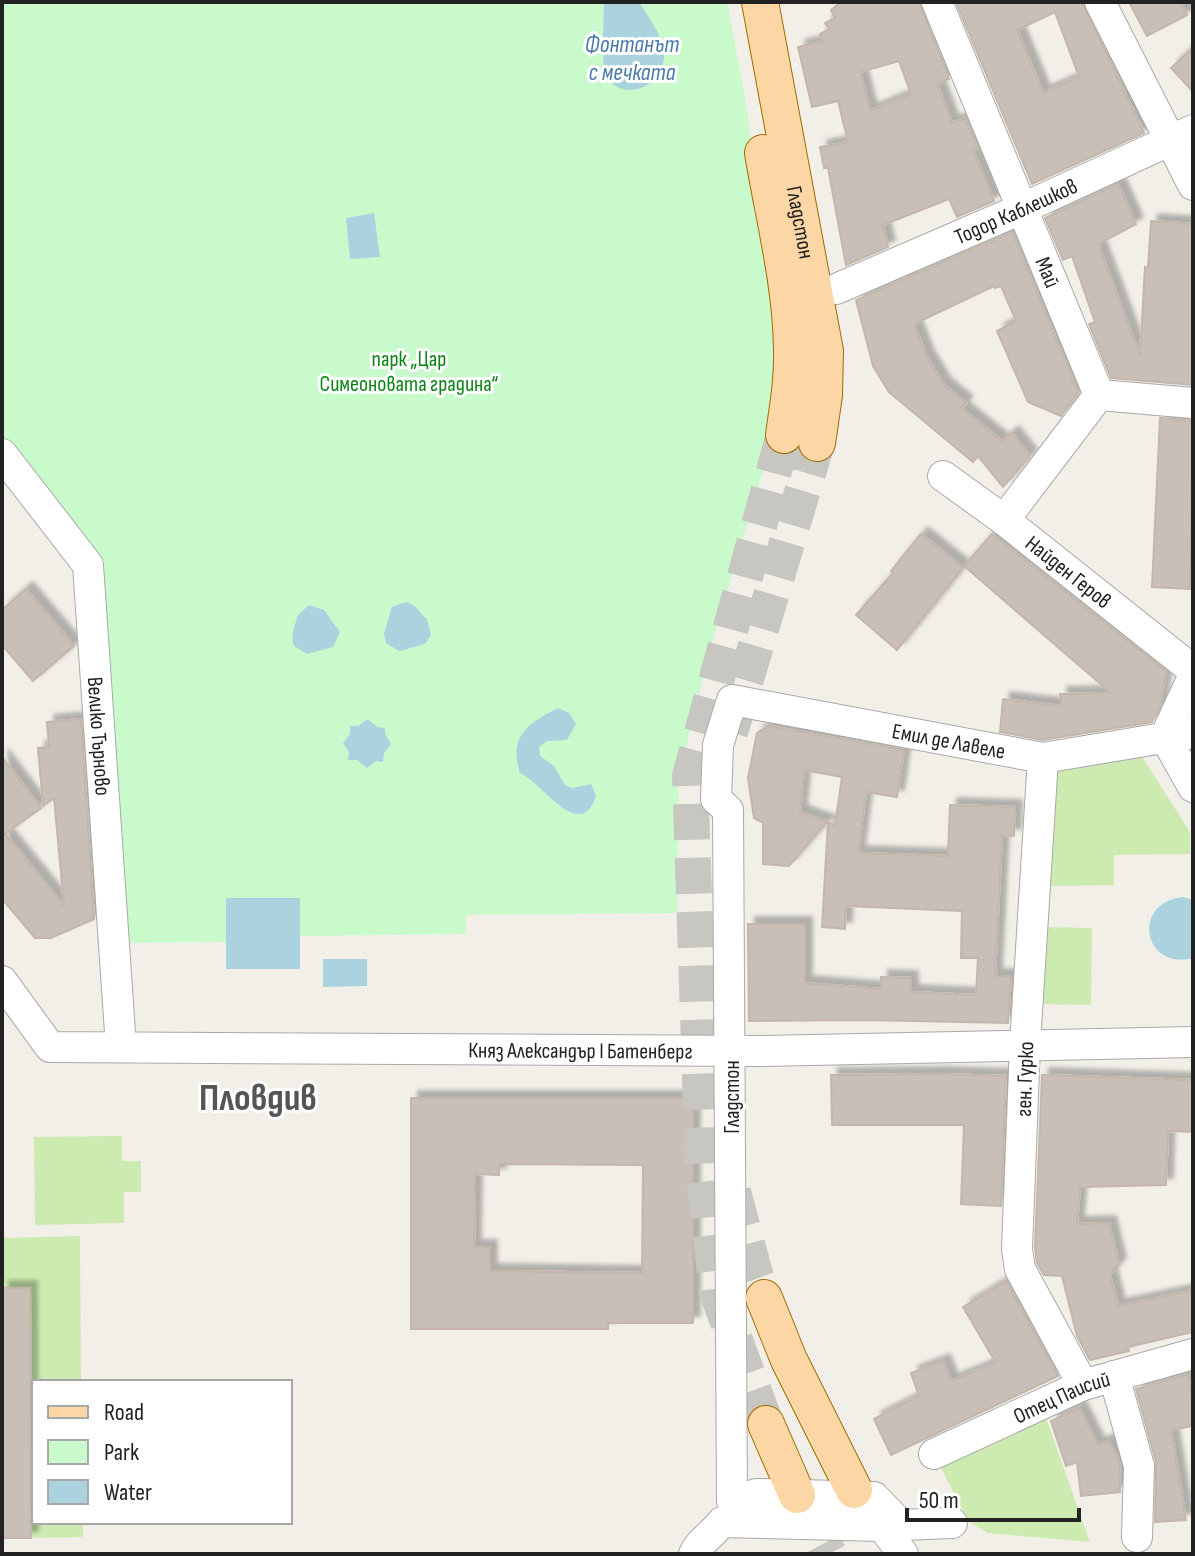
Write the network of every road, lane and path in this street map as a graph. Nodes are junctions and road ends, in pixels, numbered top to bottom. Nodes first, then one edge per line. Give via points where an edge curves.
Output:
1 (937, 2) edge
2 (1100, 2) edge
3 (755, 3) edge
4 (1182, 136) edge
5 (1193, 185) edge
6 (1021, 209) junction
7 (836, 289) dead end
8 (1099, 395) junction
9 (1193, 403) edge
10 (800, 439) tunnel mouth
11 (2, 454) edge
12 (943, 476) dead end
13 (1004, 520) junction
14 (1193, 670) edge
15 (1193, 677) edge
16 (732, 700) joint
17 (1179, 735) edge
18 (1043, 758) junction
19 (1193, 787) edge
20 (2, 981) edge
21 (1193, 1042) edge
22 (1025, 1044) junction
23 (121, 1047) junction
24 (731, 1051) junction
25 (764, 1298) tunnel mouth
26 (1193, 1354) edge
27 (1114, 1376) junction
28 (1083, 1385) junction
29 (766, 1424) tunnel mouth
30 (934, 1454) dead end
31 (854, 1490) dead end
32 (797, 1495) tunnel mouth
33 (952, 1523) dead end
34 (1137, 1537) dead end
35 (694, 1554) edge
36 (903, 1554) edge

1 - 6 street, Май
2 - 4 street
3 - 10 main road, Гладстон via 825,351 824,395
4 - 5 street
4 - 6 street, Тодор Каблешков
6 - 7 street, Тодор Каблешков
6 - 8 street, Май
8 - 9 street
8 - 13 street
11 - 23 street, Велико Търново via 88,565
12 - 13 street, Найден Геров
13 - 14 street, Найден Геров
15 - 17 street
16 - 18 street, Емил де Лавеле
16 - 24 street, Гладстон via 718,745 716,799 728,810
17 - 18 street, Емил де Лавеле
17 - 19 street
18 - 22 street, ген. Гурко
20 - 23 street, Княз Александър I Батенберг via 50,1047
21 - 22 street, Княз Александър I Батенберг
22 - 24 street, Княз Александър I Батенберг
22 - 28 street, ген. Гурко via 1020,1269
23 - 24 street, Княз Александър I Батенберг
24 - 33 street, Гладстон via 732,1501 757,1494 874,1497 901,1525
25 - 31 main road
26 - 27 street, Отец Паисий
27 - 28 street, Отец Паисий
27 - 34 street via 1139,1466
28 - 30 street, Отец Паисий
29 - 32 main road
35 - 36 street via 722,1522 882,1526

